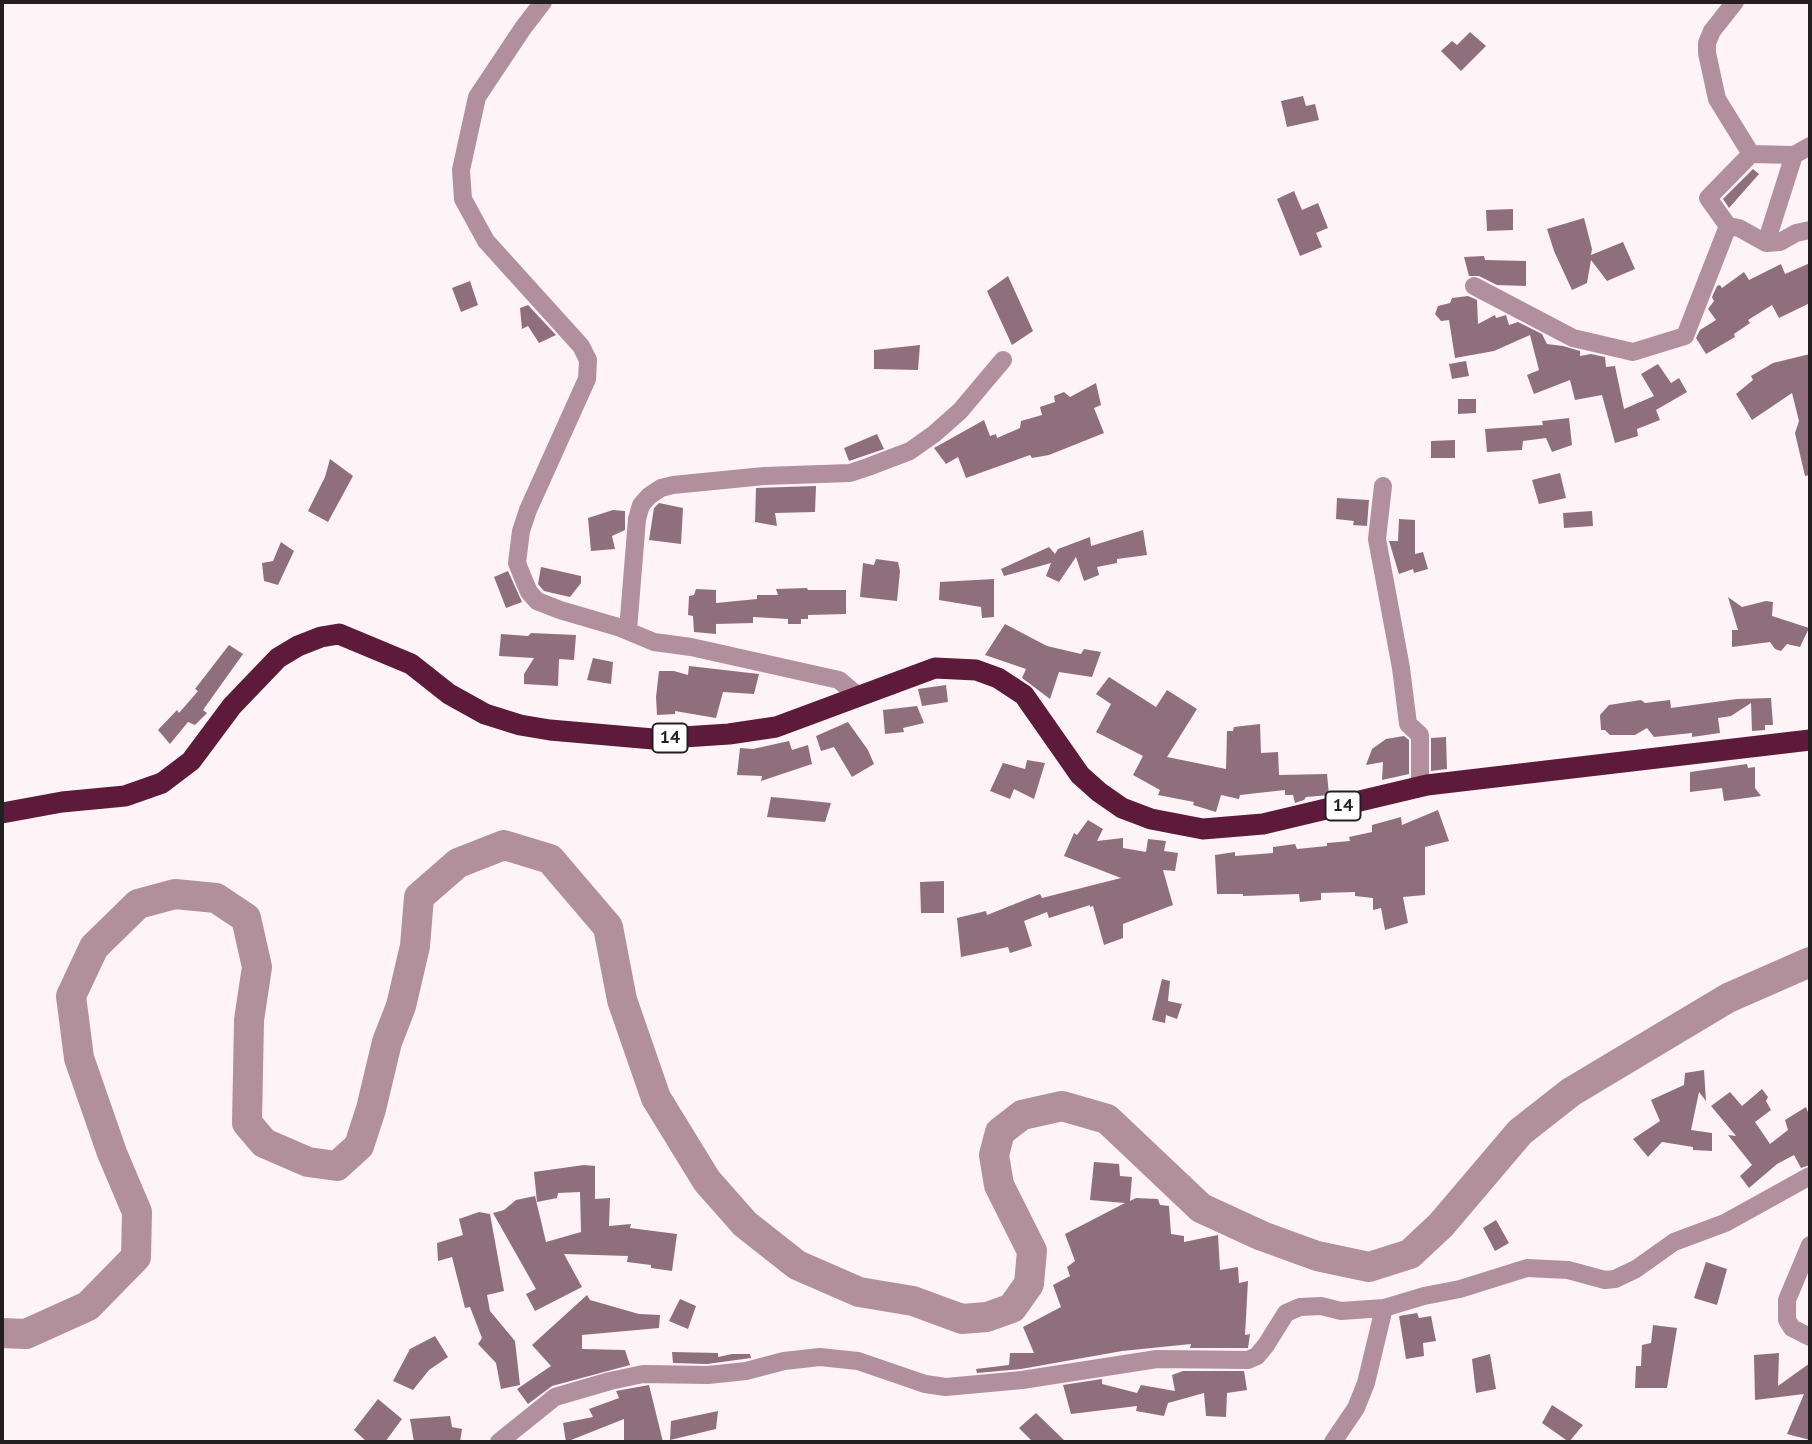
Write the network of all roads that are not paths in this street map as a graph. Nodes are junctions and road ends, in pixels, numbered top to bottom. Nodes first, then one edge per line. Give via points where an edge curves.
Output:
1 (544, 2) edge
2 (1734, 2) edge
3 (1810, 146) edge
4 (1751, 154) junction
5 (1794, 155) junction
6 (1728, 226) junction
7 (1810, 230) edge
8 (1766, 243) junction
9 (1474, 285) dead end
10 (1003, 360) dead end
11 (1383, 486) dead end
12 (628, 630) junction
13 (858, 696) junction
14 (1810, 740) edge
15 (1420, 788) junction
16 (2, 813) edge
17 (1810, 1176) edge
18 (1810, 1245) edge
19 (1384, 1308) junction
20 (1810, 1337) edge
21 (499, 1442) edge
22 (1333, 1442) edge

1 - 12 street via 477,97 461,170 463,199 486,241 581,346 588,360 587,379 528,510 517,563 537,601
2 - 4 street via 1712,31 1707,53 1717,99
3 - 5 street
4 - 5 street
4 - 6 street via 1708,198
5 - 8 street
6 - 8 street
6 - 9 street via 1685,336 1633,352 1573,338
7 - 8 street
10 - 12 street via 960,411 910,451 850,472 673,485 649,496 637,519
11 - 15 street via 1377,540 1408,724 1420,735
12 - 13 street via 654,642 839,680
13 - 15 highway, 14 via 934,668 976,670 998,678 1024,695 1070,762 1099,792 1122,808 1151,819 1203,829 1263,824
13 - 16 highway, 14 via 776,727 729,734 653,738 550,730 485,714 411,664 339,634 298,646 278,658 232,706 191,761 162,783 125,796
14 - 15 highway, 14
17 - 19 street via 1725,1223 1674,1242 1615,1279 1527,1268
18 - 20 street via 1787,1300 1787,1320
19 - 21 street via 1300,1307 1286,1314 1257,1356 1248,1360 1157,1359 964,1386 925,1384 858,1361 820,1357 708,1375 643,1374 555,1397
19 - 22 street via 1366,1383

